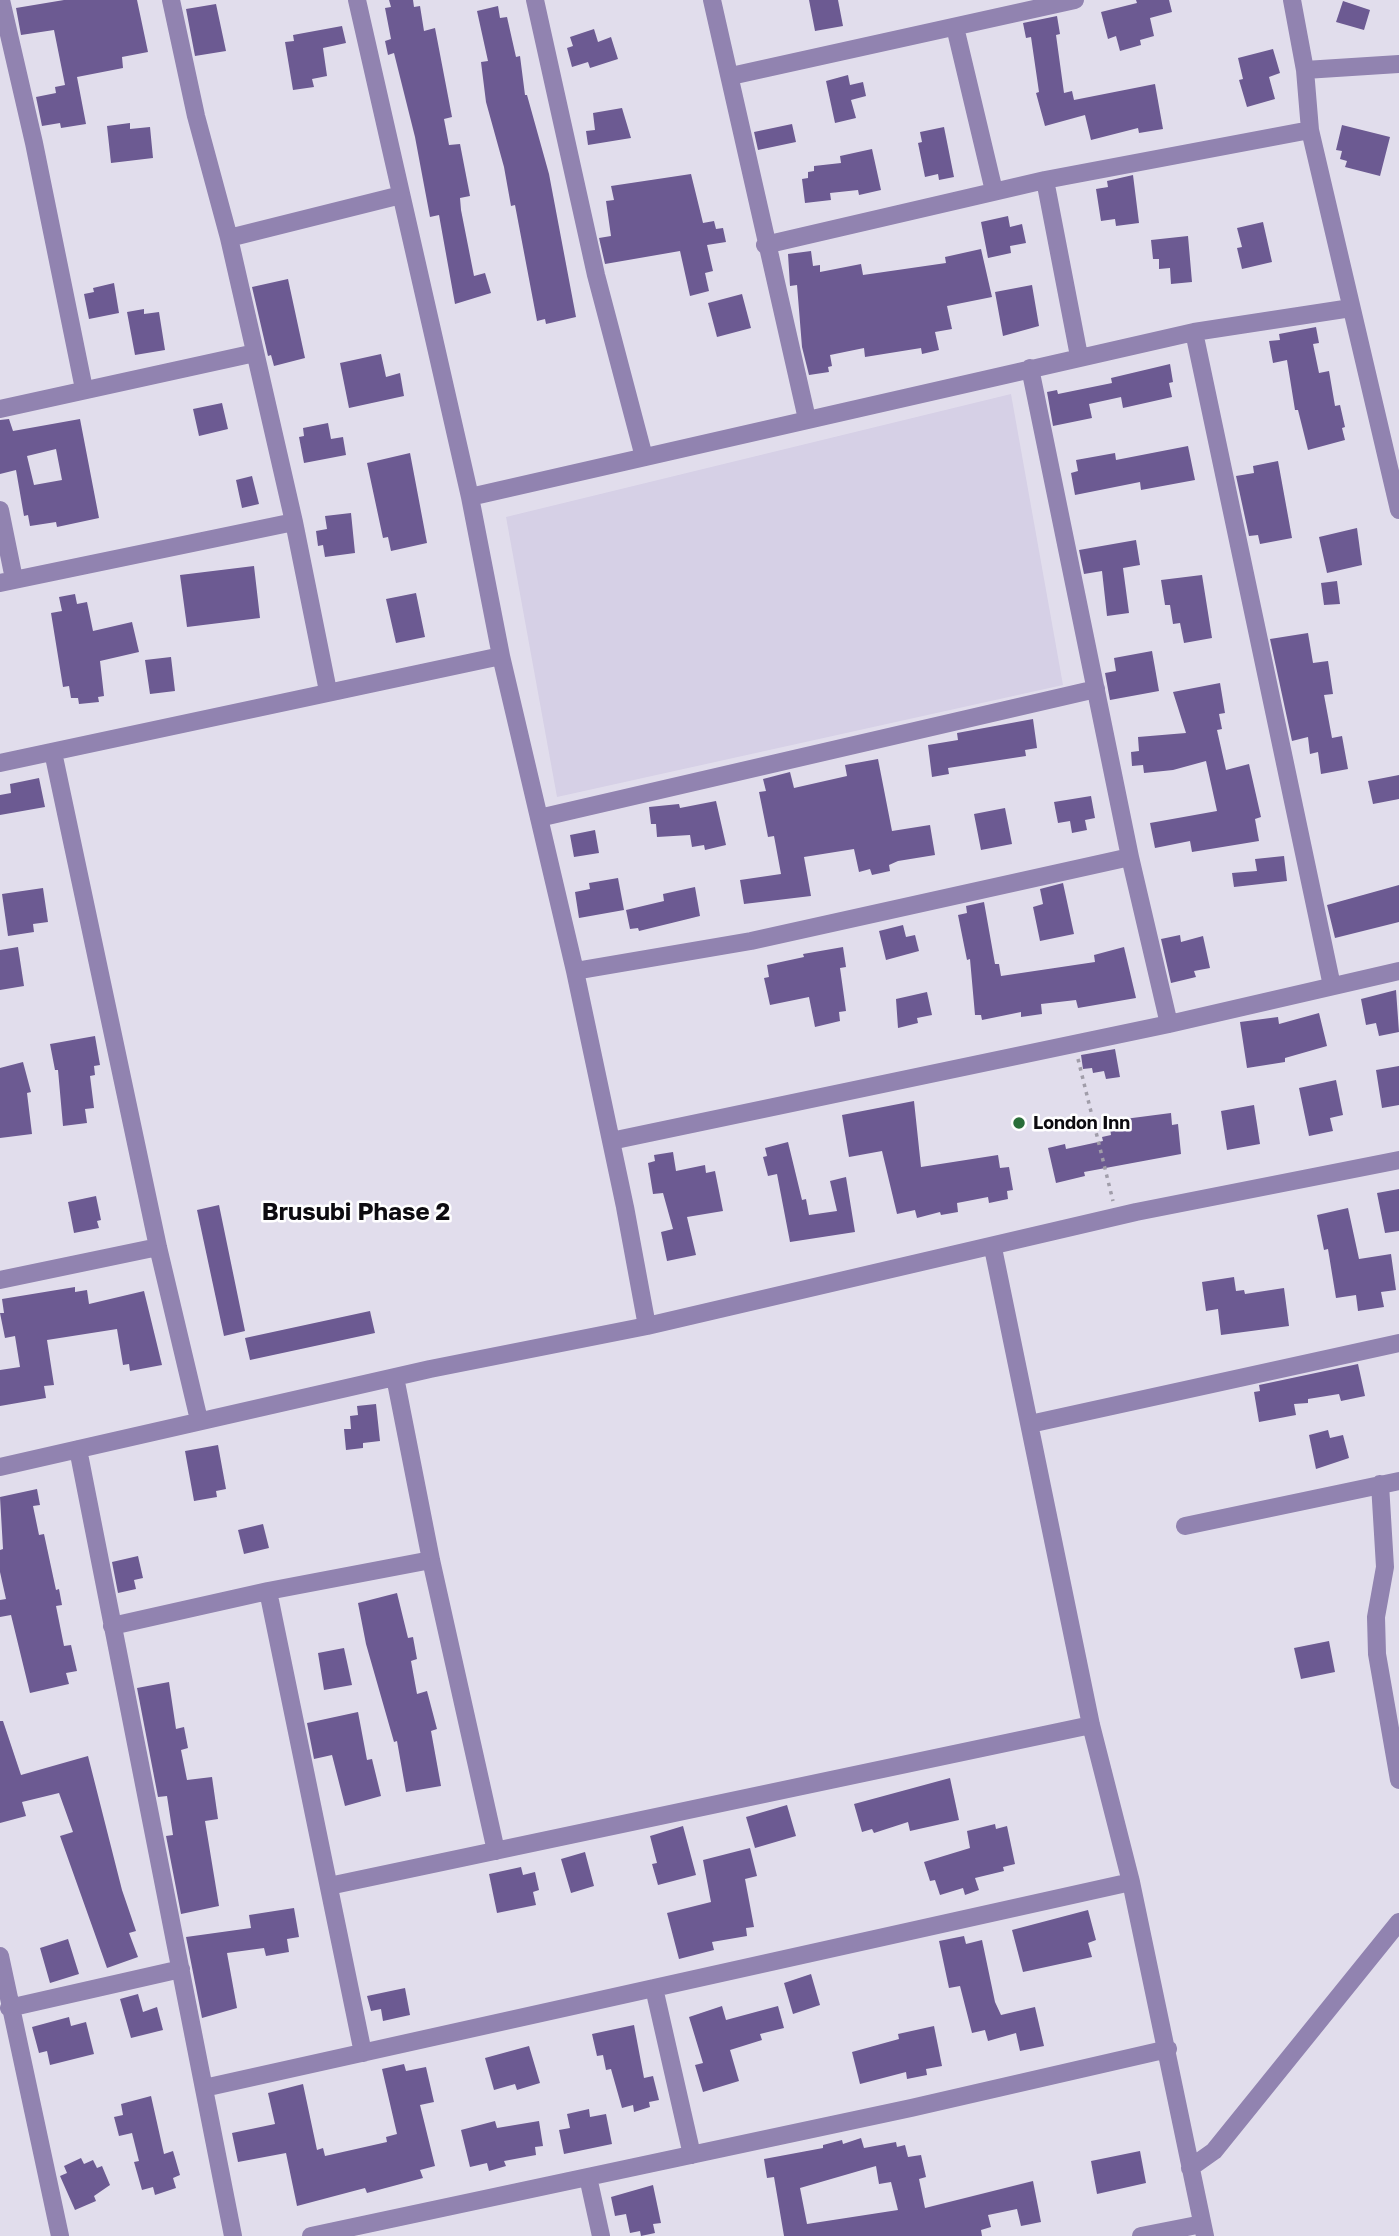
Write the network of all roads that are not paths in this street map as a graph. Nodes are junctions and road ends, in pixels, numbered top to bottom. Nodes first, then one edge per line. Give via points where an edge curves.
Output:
1 (1, 0) edge
2 (171, 0) edge
3 (357, 0) edge
4 (535, 0) edge
5 (712, 0) edge
6 (1075, 0) edge
7 (1292, 0) edge
8 (955, 26) junction
9 (1399, 64) edge
10 (1305, 70) junction
11 (731, 76) junction
12 (1310, 131) junction
13 (1045, 180) junction
14 (994, 191) junction
15 (401, 195) junction
16 (229, 238) junction
17 (765, 245) junction
18 (1350, 308) junction
19 (1194, 331) junction
20 (255, 353) junction
21 (1079, 356) junction
22 (1030, 368) junction
23 (84, 389) junction
24 (0, 409) edge
25 (807, 419) junction
26 (644, 457) junction
27 (470, 497) junction
28 (0, 510) edge
29 (1399, 510) edge
30 (294, 522) junction
31 (7, 581) edge
32 (501, 656) junction
33 (1096, 690) junction
34 (328, 691) junction
35 (53, 752) junction
36 (0, 763) edge
37 (539, 818) junction
38 (1130, 857) junction
39 (575, 971) junction
40 (1399, 971) edge
41 (1332, 985) junction
42 (1169, 1024) junction
43 (611, 1141) junction
44 (1399, 1160) edge
45 (158, 1247) junction
46 (993, 1248) junction
47 (0, 1280) edge
48 (647, 1326) junction
49 (1399, 1343) edge
50 (395, 1377) junction
51 (198, 1420) junction
52 (1030, 1424) junction
53 (78, 1449) junction
54 (0, 1467) edge
55 (1399, 1480) edge
56 (1380, 1484) junction
57 (1185, 1526) dead end
58 (431, 1560) junction
59 (268, 1591) junction
60 (111, 1626) junction
61 (1091, 1725) junction
62 (1399, 1780) edge
63 (496, 1851) junction
64 (1131, 1882) junction
65 (329, 1886) junction
66 (1399, 1922) edge
67 (0, 1956) edge
68 (181, 1969) junction
69 (654, 1988) junction
70 (9, 2008) junction
71 (1168, 2049) junction
72 (363, 2053) junction
73 (204, 2088) junction
74 (692, 2155) junction
75 (1190, 2168) junction
76 (588, 2177) junction
77 (1204, 2230) edge
78 (60, 2236) edge
79 (233, 2236) edge
80 (311, 2236) edge
81 (601, 2236) edge
82 (1141, 2236) edge

1 - 23 street
2 - 16 street via 195,116
3 - 15 street
4 - 26 street via 596,275
5 - 11 street
6 - 8 street
7 - 10 street
8 - 11 street
8 - 14 street
9 - 10 street
10 - 12 street
11 - 17 street
12 - 13 street
12 - 18 street
13 - 14 street
13 - 21 street
14 - 17 street
15 - 16 street
15 - 27 street
16 - 20 street
17 - 25 street
18 - 19 street
18 - 29 street
19 - 21 street
19 - 41 street
20 - 23 street
20 - 30 street
21 - 22 street
22 - 25 street
22 - 33 street
23 - 24 street
25 - 26 street
26 - 27 street
27 - 32 street
28 - 31 street
30 - 31 street
30 - 34 street
32 - 34 street
32 - 37 street
33 - 37 street
33 - 38 street
34 - 35 street
35 - 36 street
35 - 45 street
37 - 39 street
38 - 39 street via 751,941
38 - 42 street
39 - 43 street
40 - 41 street
41 - 42 street
42 - 43 street
43 - 48 street
44 - 46 street via 1117,1217
45 - 47 street
45 - 51 street
46 - 48 street
46 - 52 street
48 - 50 street
49 - 52 street
50 - 51 street
50 - 58 street
51 - 53 street
52 - 61 street
53 - 54 street
53 - 60 street
55 - 56 street
56 - 57 street
56 - 62 street via 1385,1567 1376,1617 1377,1654
58 - 59 street
58 - 63 street
59 - 60 street
59 - 65 street
60 - 68 street
61 - 63 street
61 - 64 street
63 - 65 street
64 - 69 street
64 - 71 street
65 - 72 street
66 - 75 street via 1214,2151
67 - 70 street
68 - 70 street
68 - 73 street
69 - 72 street
69 - 74 street
70 - 78 street
71 - 74 street
71 - 75 street
72 - 73 street
73 - 79 street
74 - 76 street
75 - 77 street
76 - 80 street
76 - 81 street
77 - 82 street

